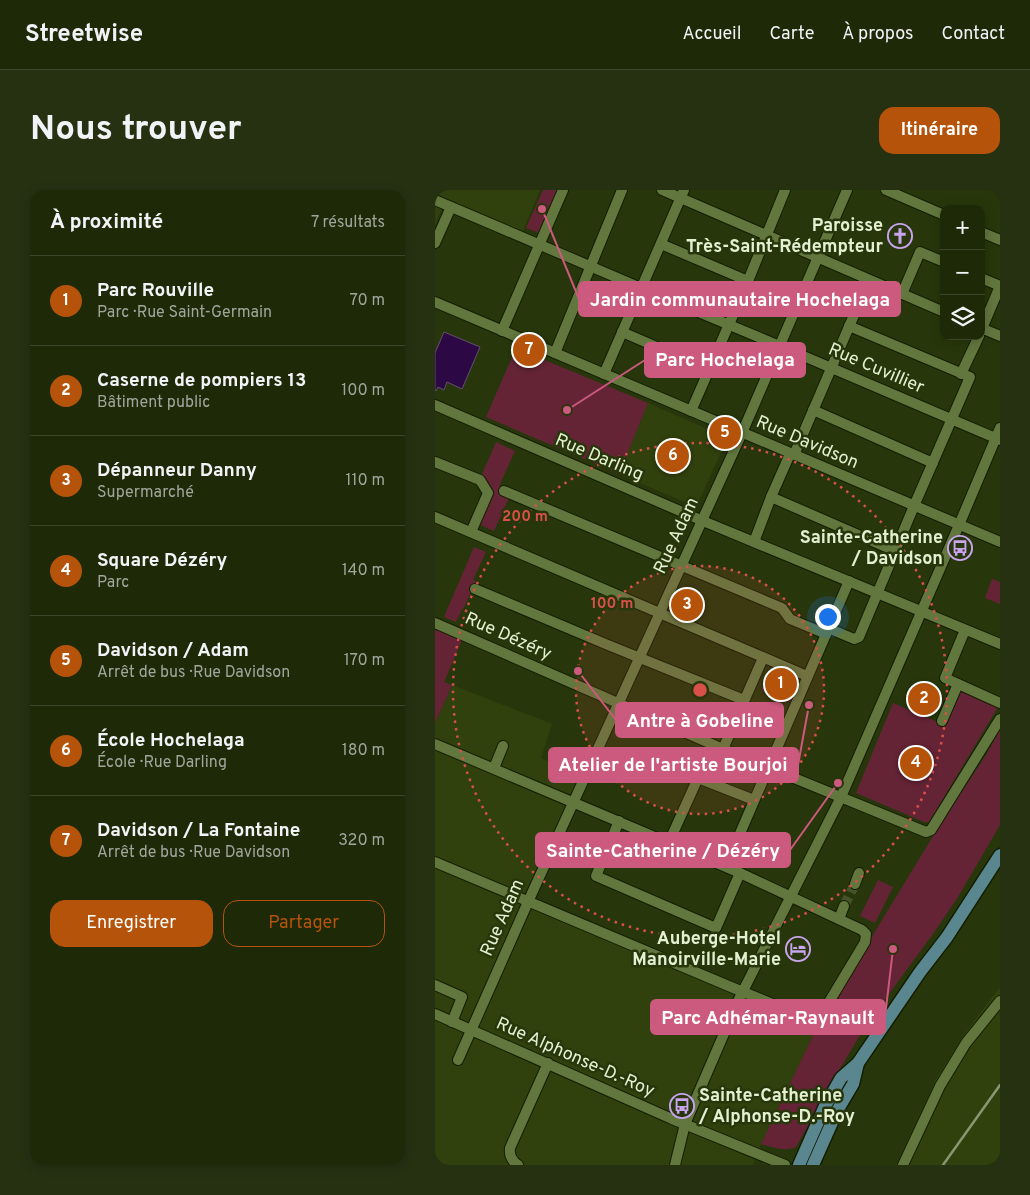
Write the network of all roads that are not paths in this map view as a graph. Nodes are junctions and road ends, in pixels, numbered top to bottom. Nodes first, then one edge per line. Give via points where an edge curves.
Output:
1 (563, 190) edge
2 (623, 190) edge
3 (662, 190) edge
4 (847, 190) edge
5 (886, 190) edge
6 (781, 191) edge
7 (682, 194) edge
8 (904, 194) edge
9 (435, 200) edge
10 (451, 207) junction
11 (940, 213) edge
12 (985, 234) edge
13 (766, 235) junction
14 (1000, 240) edge
15 (435, 243) edge
16 (661, 244) junction
17 (539, 245) junction
18 (817, 256) junction
19 (940, 260) edge
20 (591, 267) junction
21 (869, 280) junction
22 (985, 280) edge
23 (748, 281) junction
24 (1000, 286) edge
25 (641, 288) junction
26 (902, 294) junction
27 (435, 302) edge
28 (940, 310) edge
29 (985, 322) edge
30 (729, 324) junction
31 (849, 326) junction
32 (501, 331) junction
33 (622, 332) junction
34 (985, 332) edge
35 (1000, 336) edge
36 (977, 340) edge
37 (780, 346) junction
38 (555, 353) junction
39 (831, 368) junction
40 (710, 370) junction
41 (604, 374) junction
42 (961, 374) junction
43 (435, 405) edge
44 (813, 410) junction
45 (691, 411) junction
46 (951, 420) junction
47 (1000, 428) edge
48 (742, 433) junction
49 (998, 439) edge
50 (792, 454) junction
51 (435, 462) edge
52 (933, 463) junction
53 (504, 491) dead end
54 (771, 497) junction
55 (914, 506) junction
56 (435, 517) edge
57 (703, 521) junction
58 (959, 525) junction
59 (471, 532) junction
60 (754, 542) junction
61 (1000, 542) edge
62 (895, 550) junction
63 (681, 566) junction
64 (849, 581) junction
65 (475, 589) dead end
66 (877, 593) junction
67 (921, 611) junction
68 (660, 613) junction
69 (435, 623) edge
70 (965, 630) junction
71 (827, 631) junction
72 (1000, 644) edge
73 (639, 657) junction
74 (763, 658) junction
75 (807, 676) junction
76 (958, 684) junction
77 (744, 700) junction
78 (619, 703) junction
79 (1000, 703) edge
80 (1000, 719) edge
81 (941, 721) dead end
82 (435, 744) edge
83 (503, 746) dead end
84 (723, 749) junction
85 (768, 767) junction
86 (494, 768) junction
87 (841, 797) junction
88 (754, 800) junction
89 (573, 802) junction
90 (619, 821) junction
91 (669, 842) junction
92 (1000, 855) edge
93 (435, 862) edge
94 (726, 866) junction
95 (740, 873) junction
96 (859, 873) dead end
97 (855, 884) tunnel mouth
98 (790, 896) junction
99 (528, 902) junction
100 (844, 906) tunnel mouth
101 (839, 919) junction
102 (435, 985) edge
103 (743, 992) junction
104 (1000, 1000) edge
105 (435, 1014) edge
106 (452, 1022) junction
107 (472, 1030) junction
108 (458, 1060) dead end
109 (547, 1063) junction
110 (858, 1064) junction
111 (685, 1124) junction
112 (518, 1165) edge
113 (675, 1165) edge
114 (785, 1165) edge
115 (799, 1165) edge
116 (813, 1165) edge
117 (903, 1165) edge

1 - 17 street
2 - 20 street
3 - 7 street
4 - 18 street, Rue Adam
5 - 8 street
6 - 13 street
7 - 13 street
7 - 16 street
8 - 11 street
9 - 10 street, Rue Cuvillier
10 - 15 street
10 - 17 street, Rue Cuvillier
12 - 14 street
13 - 18 street
13 - 23 street
16 - 23 street
16 - 25 street
17 - 20 street, Rue Cuvillier
17 - 32 street
18 - 21 street
18 - 37 street, Rue Adam
19 - 26 street via 920,252
20 - 25 street, Rue Cuvillier
20 - 38 street
21 - 26 street
21 - 31 street
22 - 24 street
23 - 30 street
24 - 29 street
25 - 30 street, Rue Cuvillier
25 - 33 street
26 - 28 street
27 - 32 street, Rue Davidson
30 - 37 street, Rue Cuvillier
30 - 40 street
31 - 39 street
31 - 42 street
32 - 38 street, Rue Davidson
33 - 40 street
33 - 41 street
34 - 35 street
36 - 42 street
37 - 39 street, Rue Cuvillier
37 - 48 street, Rue Adam
38 - 41 street, Rue Davidson
39 - 44 street
39 - 46 street, Rue Cuvillier
40 - 45 street
41 - 45 street, Rue Davidson
42 - 46 street via 970,377
43 - 57 street, Rue Darling
44 - 50 street
44 - 52 street
45 - 48 street, Rue Davidson
46 - 49 street, Rue Cuvillier
46 - 52 street
47 - 49 street
48 - 50 street, Rue Davidson
48 - 57 street, Rue Adam
49 - 58 street
50 - 54 street
50 - 55 street, Rue Davidson
51 - 59 street via 480,480 488,493
52 - 55 street
53 - 63 street
54 - 60 street
54 - 62 street
55 - 58 street, Rue Davidson
55 - 62 street
56 - 59 street
57 - 60 street, Rue Darling
57 - 63 street, Rue Adam
58 - 61 street, Rue Davidson
58 - 67 street
59 - 68 street
60 - 64 street, Rue Darling
62 - 66 street
63 - 68 street, Rue Adam
63 - 71 street via 782,608 790,619
64 - 66 street, Rue Darling
64 - 71 street
65 - 73 street
66 - 67 street, Rue Darling
66 - 71 street via 859,637 854,639
67 - 70 street, Rue Darling
67 - 87 street
68 - 73 street, Rue Adam
68 - 74 street
69 - 78 street, Rue Dézéry
70 - 72 street, Rue Darling
70 - 76 street via 945,678
71 - 75 street
73 - 77 street
73 - 78 street, Rue Adam
74 - 75 street
74 - 77 street
75 - 85 street
76 - 79 street
76 - 81 street
77 - 84 street
78 - 84 street, Rue Dézéry
78 - 89 street, Rue Adam
80 - 87 street, Rue Dézéry via 928,832
82 - 86 street
83 - 86 street
84 - 85 street, Rue Dézéry
85 - 87 street, Rue Dézéry
85 - 88 street
86 - 89 street
87 - 98 street
88 - 91 street via 698,778
88 - 94 street
89 - 90 street
89 - 99 street, Rue Adam
90 - 91 street
90 - 95 street via 596,876 715,928
91 - 94 street
92 - 110 main road
93 - 99 street
94 - 95 street
95 - 98 street
96 - 97 street
98 - 101 street
98 - 103 street
99 - 103 street
99 - 107 street, Rue Adam
100 - 101 street
101 - 103 street via 867,934 817,1022
102 - 106 street via 462,997
103 - 111 street
104 - 117 street via 966,1043 940,1086
105 - 106 street, Rue Alphonse-D.-Roy
106 - 107 street, Rue Alphonse-D.-Roy
107 - 108 street, Rue Adam
107 - 109 street, Rue Alphonse-D.-Roy
109 - 111 street, Rue Alphonse-D.-Roy
109 - 112 street via 510,1148 511,1158
110 - 115 main road via 841,1078
110 - 116 main road via 853,1084
111 - 113 street
111 - 114 street, Rue Alphonse-D.-Roy

